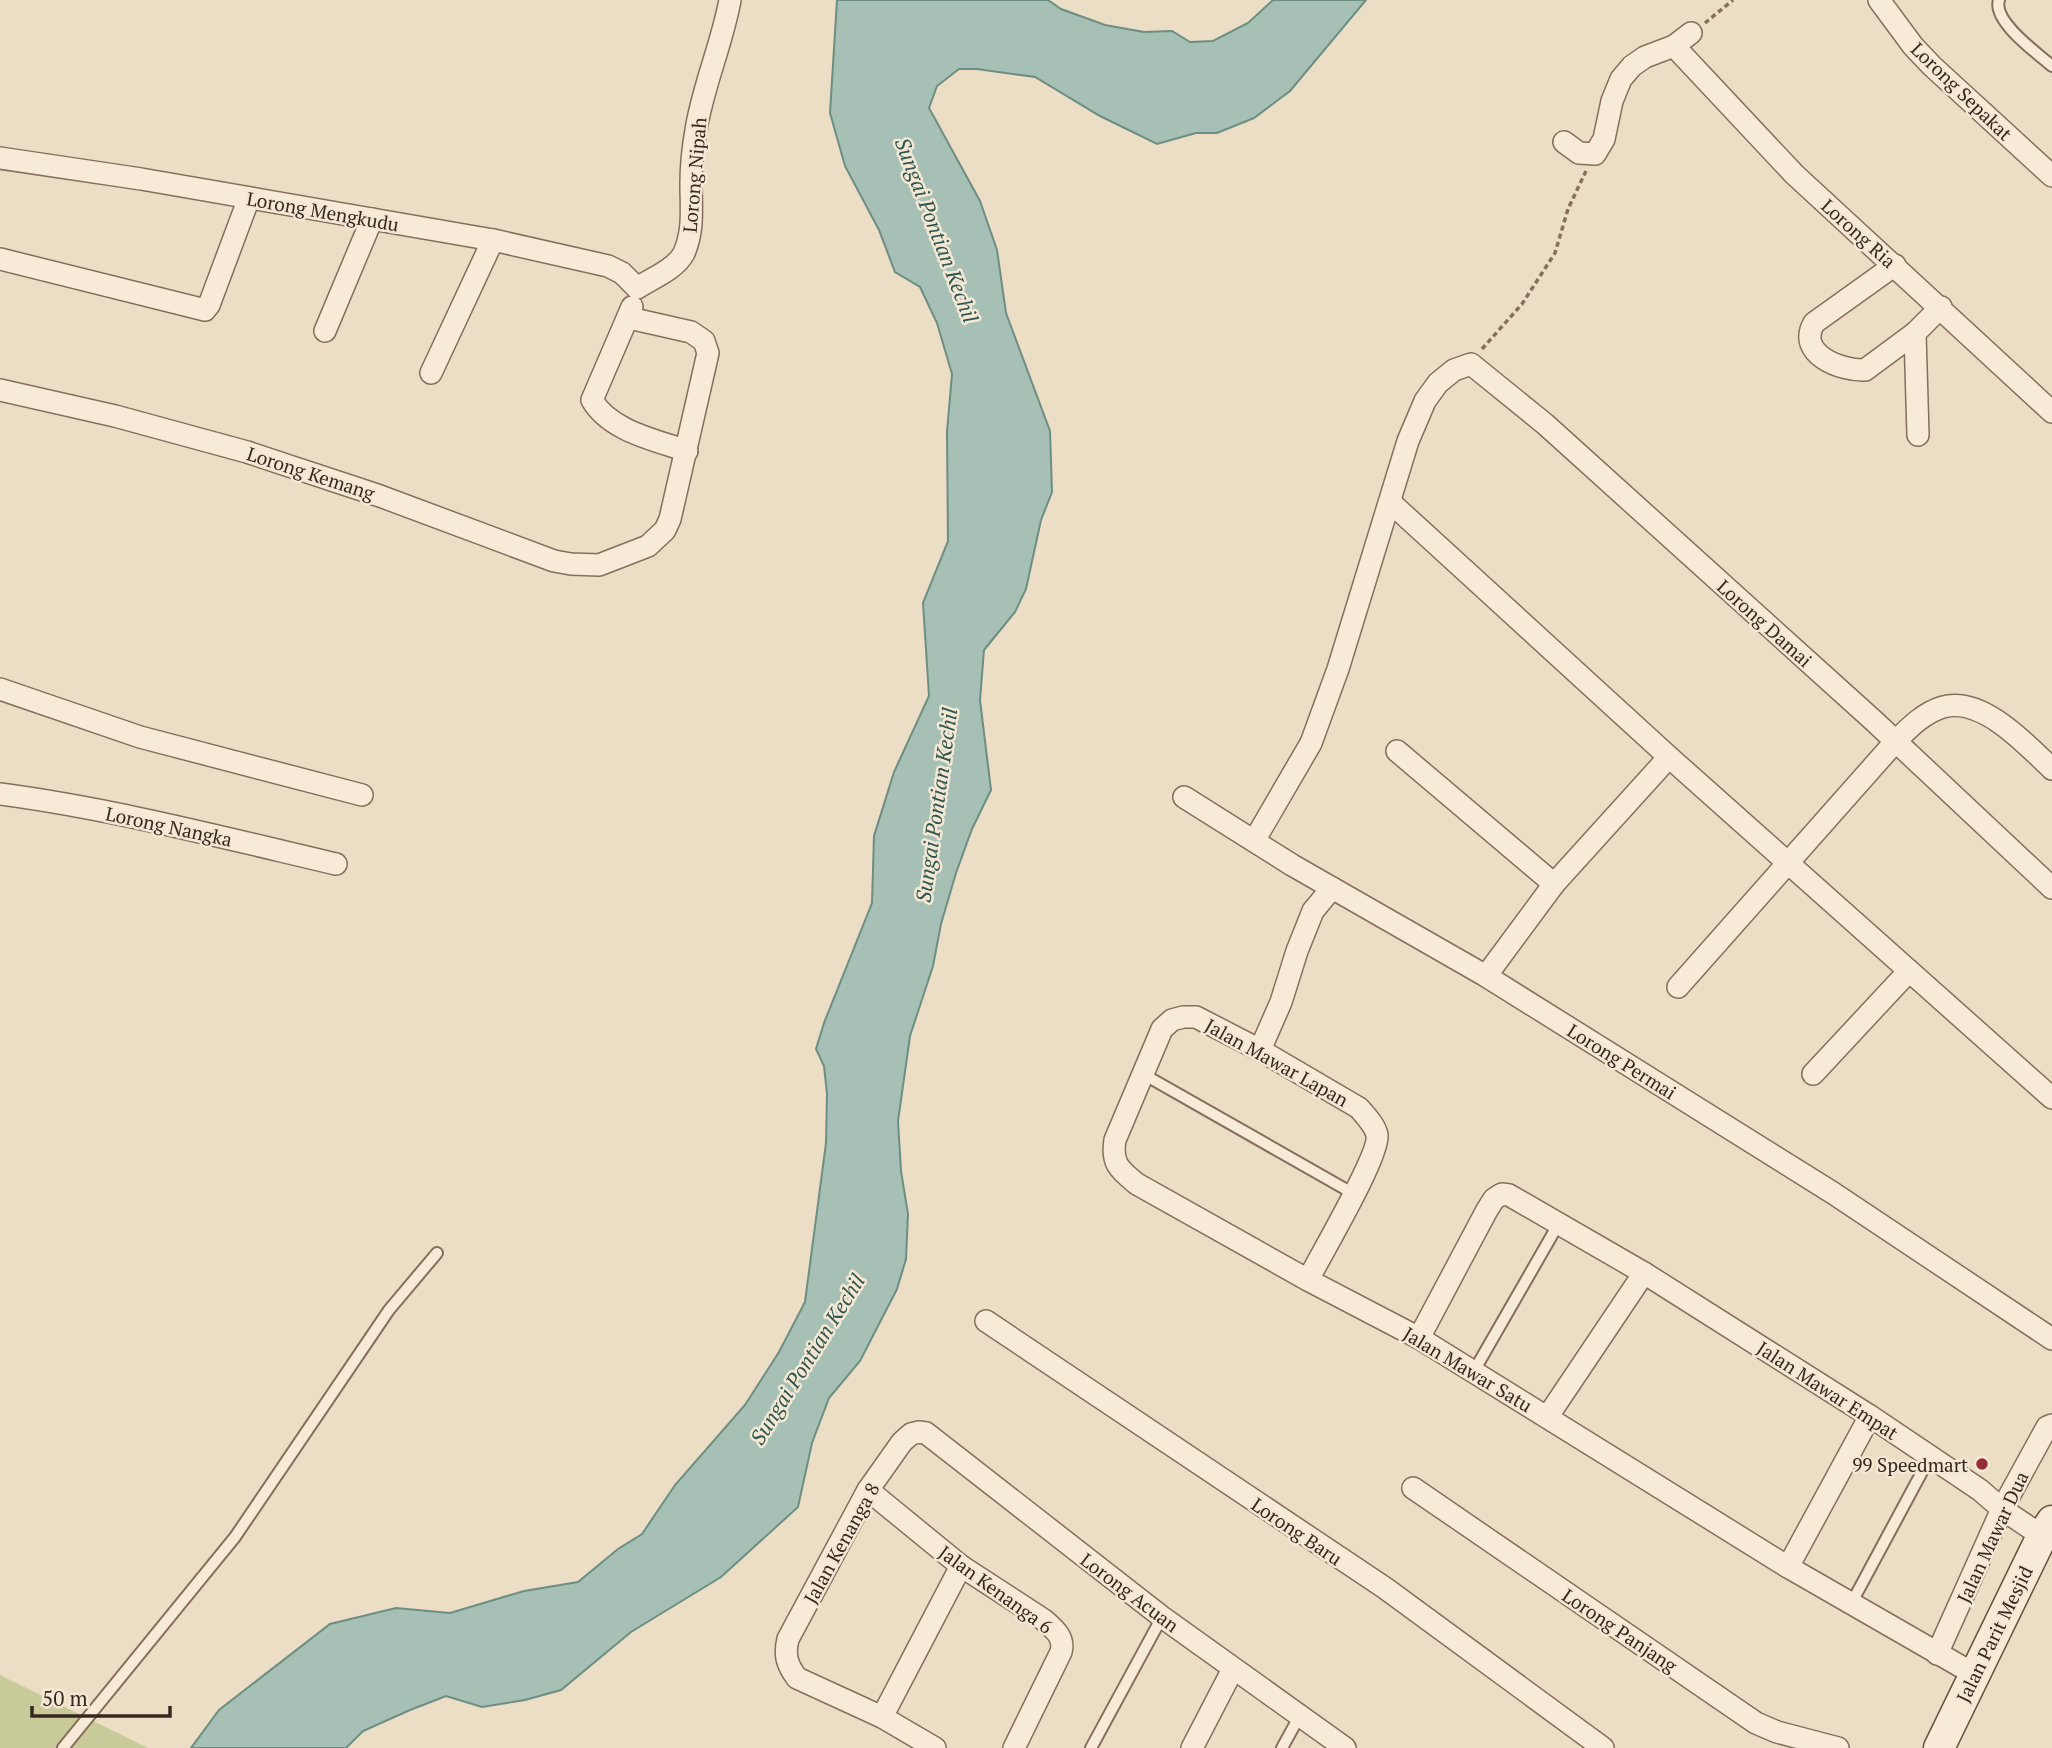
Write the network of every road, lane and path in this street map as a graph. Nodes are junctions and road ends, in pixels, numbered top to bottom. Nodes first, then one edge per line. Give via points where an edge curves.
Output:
1 (730, 0) edge
2 (1733, 0) edge
3 (1879, 0) edge
4 (1999, 0) edge
5 (1691, 33) joint
6 (1674, 46) junction
7 (2052, 66) edge
8 (1564, 142) dead end
9 (1595, 153) junction
10 (0, 158) edge
11 (2052, 176) edge
12 (248, 198) junction
13 (372, 219) junction
14 (494, 240) junction
15 (0, 259) edge
16 (1895, 265) junction
17 (637, 288) junction
18 (1941, 307) junction
19 (629, 318) junction
20 (325, 331) dead end
21 (1915, 333) junction
22 (1471, 364) junction
23 (431, 373) dead end
24 (0, 390) edge
25 (2052, 412) edge
26 (1918, 435) dead end
27 (687, 451) junction
28 (1390, 502) junction
29 (0, 689) edge
30 (1895, 742) junction
31 (1397, 751) dead end
32 (1670, 757) junction
33 (2052, 769) edge
34 (0, 794) edge
35 (362, 795) dead end
36 (1184, 797) dead end
37 (1254, 841) junction
38 (1786, 862) junction
39 (336, 864) dead end
40 (1554, 884) junction
41 (1332, 888) junction
42 (2052, 888) edge
43 (1909, 971) junction
44 (1486, 976) junction
45 (1678, 987) dead end
46 (1196, 1017) joint
47 (1260, 1051) junction
48 (1143, 1074) junction
49 (1813, 1074) dead end
50 (2052, 1098) edge
51 (1354, 1194) junction
52 (1559, 1223) junction
53 (437, 1253) dead end
54 (1644, 1273) junction
55 (1307, 1280) junction
56 (986, 1321) dead end
57 (1419, 1338) junction
58 (2052, 1339) edge
59 (1474, 1371) junction
60 (1548, 1416) junction
61 (1870, 1416) junction
62 (2052, 1425) edge
63 (919, 1432) joint
64 (1930, 1457) junction
65 (1413, 1488) dead end
66 (868, 1490) junction
67 (2002, 1509) junction
68 (2047, 1528) edge
69 (961, 1566) junction
70 (1788, 1567) junction
71 (1851, 1604) junction
72 (1162, 1617) junction
73 (1937, 1654) junction
74 (1233, 1669) junction
75 (1974, 1674) junction
76 (882, 1717) junction
77 (1299, 1717) junction
78 (63, 1748) edge
79 (935, 1748) edge
80 (1014, 1748) edge
81 (1091, 1748) edge
82 (1192, 1748) edge
83 (1282, 1748) edge
84 (1345, 1748) edge
85 (1603, 1748) edge
86 (1838, 1748) edge
87 (1939, 1748) edge

1 - 17 street, Lorong Nipah via 701,99 688,241 676,263
2 - 5 path
3 - 11 street, Lorong Sepakat via 1932,66
4 - 7 lane via 2003,21
5 - 6 street
6 - 9 street via 1645,57 1621,79 1604,139
6 - 16 street, Lorong Ria via 1794,174
8 - 9 street via 1579,153
9 - 22 path via 1568,209 1555,253 1522,304
10 - 12 street, Lorong Mengkudu
12 - 13 street, Lorong Mengkudu
12 - 15 street via 205,310
13 - 14 street, Lorong Mengkudu
13 - 20 street
14 - 17 street, Lorong Mengkudu via 608,266
14 - 23 street
16 - 18 street, Lorong Ria
16 - 21 street via 1820,318 1811,329 1811,341 1818,355 1831,364 1865,370
17 - 19 street
18 - 21 street
18 - 25 street, Lorong Ria
19 - 27 street, Lorong Kemang via 691,332 707,346
19 - 27 street via 593,400 601,412 627,430
21 - 26 street
22 - 28 street via 1454,370 1425,401
22 - 30 street, Lorong Damai via 1545,424
24 - 27 street, Lorong Kemang via 247,452 554,561 588,566 648,545 665,530
28 - 32 street
28 - 37 street via 1311,743
29 - 35 street via 140,737
30 - 33 street via 1930,712 1959,705 1990,716
30 - 38 street
30 - 42 street, Lorong Damai
31 - 40 street
32 - 38 street
32 - 40 street
34 - 39 street, Lorong Nangka via 174,826
36 - 37 street, Lorong Permai
37 - 41 street, Lorong Permai
38 - 43 street
38 - 45 street
40 - 44 street
41 - 44 street, Lorong Permai
41 - 47 street via 1313,911
43 - 49 street
43 - 50 street
44 - 58 street, Lorong Permai via 1833,1193
46 - 47 street, Jalan Mawar Lapan
46 - 48 street, Jalan Mawar Satu via 1172,1020 1162,1028
47 - 51 street, Jalan Mawar Lapan via 1359,1108 1370,1121 1377,1133 1376,1146
48 - 51 lane
48 - 55 street, Jalan Mawar Satu via 1115,1140 1116,1162 1138,1184
51 - 55 street
52 - 54 street, Jalan Mawar Empat
52 - 57 street, Jalan Mawar Empat via 1509,1195 1494,1199
52 - 59 lane
53 - 78 lane via 389,1310 235,1537
54 - 60 street
54 - 61 street, Jalan Mawar Empat
55 - 57 street, Jalan Mawar Satu
56 - 85 street, Lorong Baru via 1385,1588
57 - 59 street, Jalan Mawar Satu
59 - 60 street, Jalan Mawar Satu
60 - 70 street, Jalan Mawar Satu
61 - 64 street, Jalan Mawar Empat
61 - 70 street
62 - 67 street, Jalan Mawar Dua
63 - 66 street, Jalan Kenanga 8 via 902,1442
63 - 72 street, Lorong Acuan
64 - 67 street, Jalan Mawar Empat
64 - 71 lane
65 - 86 street, Lorong Panjang via 1756,1723
66 - 69 street, Jalan Kenanga 6
66 - 76 street, Jalan Kenanga 8 via 788,1639 785,1653 797,1678
67 - 68 street, Jalan Mawar Empat
67 - 73 street, Jalan Mawar Dua
68 - 75 main road, Jalan Parit Mesjid
69 - 76 street
69 - 80 street, Jalan Kenanga 6 via 1044,1620 1063,1645
70 - 71 street, Jalan Mawar Satu
71 - 73 street, Jalan Mawar Satu
72 - 74 street, Lorong Acuan
72 - 81 lane
73 - 75 street, Jalan Mawar Satu
74 - 77 street, Lorong Acuan
74 - 82 street
75 - 87 main road, Jalan Parit Mesjid
76 - 79 street
77 - 83 lane
77 - 84 street, Lorong Acuan

